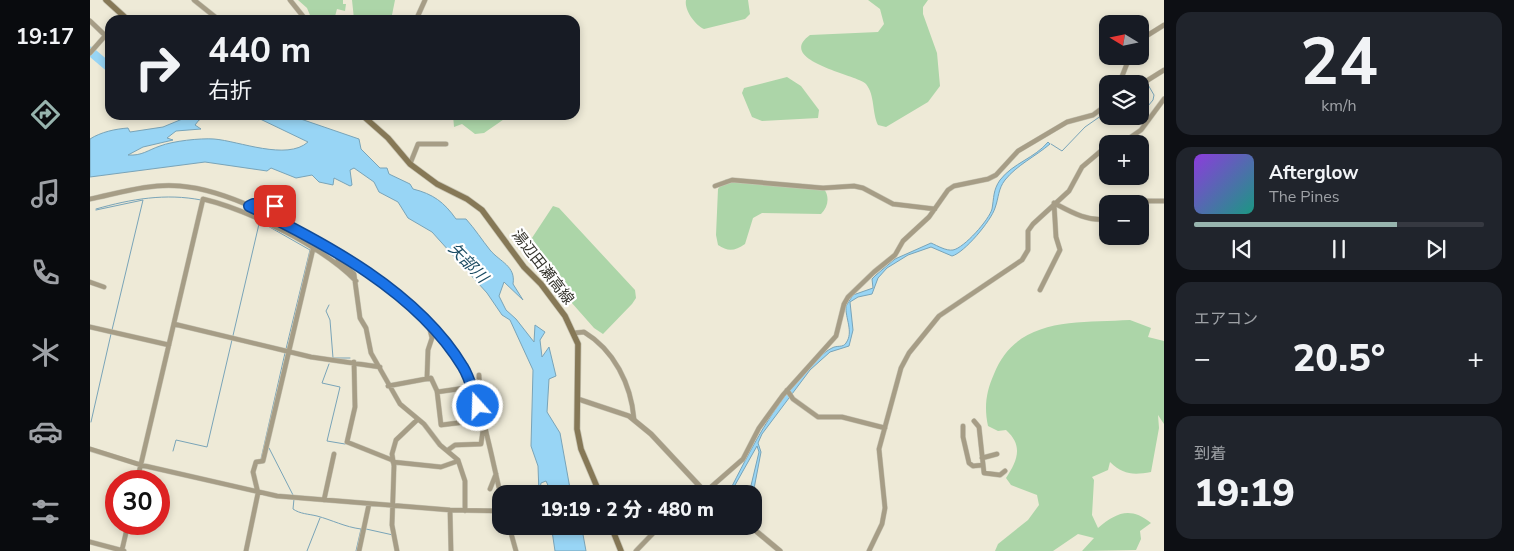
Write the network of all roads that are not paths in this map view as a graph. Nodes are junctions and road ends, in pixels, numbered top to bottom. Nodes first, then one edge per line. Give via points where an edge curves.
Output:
1 (106, 0) edge
2 (194, 0) edge
3 (290, 0) edge
4 (425, 0) edge
5 (122, 15) edge
6 (213, 15) edge
7 (302, 15) edge
8 (418, 15) edge
9 (90, 21) edge
10 (1164, 25) edge
11 (1149, 34) edge
12 (104, 38) joint
13 (90, 53) edge
14 (1164, 70) edge
15 (1149, 79) edge
16 (1164, 99) edge
17 (1099, 111) edge
18 (370, 120) edge
19 (1134, 135) edge
20 (446, 144) dead end
21 (1099, 153) edge
22 (410, 164) junction
23 (715, 186) dead end
24 (90, 199) edge
25 (1149, 201) edge
26 (1164, 201) edge
27 (1054, 204) junction
28 (249, 206) junction
29 (275, 206) dead end
30 (935, 209) junction
31 (1099, 219) edge
32 (313, 249) junction
33 (337, 254) junction
34 (356, 281) junction
35 (90, 282) edge
36 (104, 287) dead end
37 (1040, 290) dead end
38 (428, 322) junction
39 (174, 324) junction
40 (90, 327) edge
41 (574, 333) junction
42 (169, 345) junction
43 (288, 351) junction
44 (354, 362) junction
45 (380, 367) junction
46 (479, 375) dead end
47 (427, 377) junction
48 (388, 386) junction
49 (787, 390) junction
50 (437, 392) junction
51 (578, 399) junction
52 (476, 404) junction
53 (480, 414) junction
54 (634, 419) junction
55 (417, 420) junction
56 (974, 421) dead end
57 (963, 426) dead end
58 (885, 428) junction
59 (484, 429) junction
60 (90, 449) edge
61 (448, 450) junction
62 (334, 454) dead end
63 (997, 454) dead end
64 (982, 458) junction
65 (393, 461) junction
66 (458, 461) junction
67 (141, 464) junction
68 (983, 465) junction
69 (140, 470) edge
70 (1005, 471) dead end
71 (496, 474) junction
72 (498, 485) edge
73 (596, 485) edge
74 (698, 485) edge
75 (714, 485) edge
76 (490, 488) dead end
77 (258, 493) junction
78 (324, 500) junction
79 (369, 504) junction
80 (394, 506) junction
81 (450, 510) junction
82 (464, 511) junction
83 (492, 511) edge
84 (126, 535) edge
85 (512, 535) edge
86 (614, 535) edge
87 (651, 535) edge
88 (761, 535) edge
89 (90, 542) edge
90 (124, 551) edge
91 (246, 551) edge
92 (359, 551) edge
93 (397, 551) edge
94 (450, 551) edge
95 (516, 551) edge
96 (620, 551) edge
97 (636, 551) edge
98 (780, 551) edge
99 (868, 551) edge

1 - 5 main road
2 - 6 street
3 - 7 street
4 - 8 street
9 - 12 street
10 - 11 street
12 - 13 street
14 - 15 street
16 - 19 street
17 - 30 street via 1067,122 1018,151 996,175 954,186
18 - 22 main road, 湯辺田瀬高線
20 - 22 street via 418,144
21 - 27 street via 1082,167 1069,191
22 - 41 main road, 湯辺田瀬高線 via 482,210 565,316
23 - 30 street via 732,180 822,188 854,186 893,204
24 - 28 street via 163,186 181,186
25 - 26 street
27 - 31 street via 1078,216
27 - 37 street via 1060,250
27 - 58 street via 1028,230 1028,250 1022,260 939,316 909,353 901,368
28 - 29 street
28 - 33 street
30 - 49 street via 903,240 895,256 848,297 836,336
32 - 34 street
32 - 39 street via 251,216 203,199
32 - 43 street
33 - 34 street via 338,260 354,274
33 - 38 street via 419,312
34 - 45 street via 360,318
35 - 36 street
38 - 47 street via 432,338
38 - 52 street via 464,369
39 - 42 street
39 - 43 street
40 - 42 street
41 - 51 main road, 湯辺田瀬高線 via 579,358
41 - 54 street via 584,332 608,350 629,390
42 - 67 street
43 - 44 street via 334,362
43 - 77 street via 263,461 256,462 253,472
44 - 45 street
44 - 65 street via 355,407 348,442
45 - 48 street
46 - 53 street
47 - 48 street
47 - 50 street via 431,378
48 - 55 street via 400,404
49 - 58 street via 793,399 818,417 842,417
49 - 75 street via 759,428 743,459
50 - 52 street via 465,388
50 - 52 street via 441,425 474,421
51 - 54 street
51 - 73 main road, 湯辺田瀬高線 via 577,429 581,448
52 - 53 street
53 - 59 street
54 - 74 street
55 - 61 street
55 - 65 street via 396,440
56 - 64 street via 979,427
57 - 68 street via 969,463
58 - 99 street via 879,449 884,516
59 - 61 street via 481,444 455,445
59 - 71 street
60 - 67 street
61 - 66 street
62 - 78 street
63 - 64 street
64 - 68 street
65 - 66 street via 441,467
65 - 80 street
66 - 82 street via 465,481
67 - 69 street
67 - 77 street
68 - 70 street via 985,474 1000,475
71 - 72 street
71 - 76 street
77 - 78 street
77 - 91 street
78 - 79 street
79 - 80 street
79 - 92 street
80 - 81 street
80 - 93 street via 392,525
81 - 82 street
81 - 94 street
82 - 83 street
84 - 90 street
85 - 95 street
86 - 96 main road
87 - 97 street
88 - 98 street
89 - 90 street

